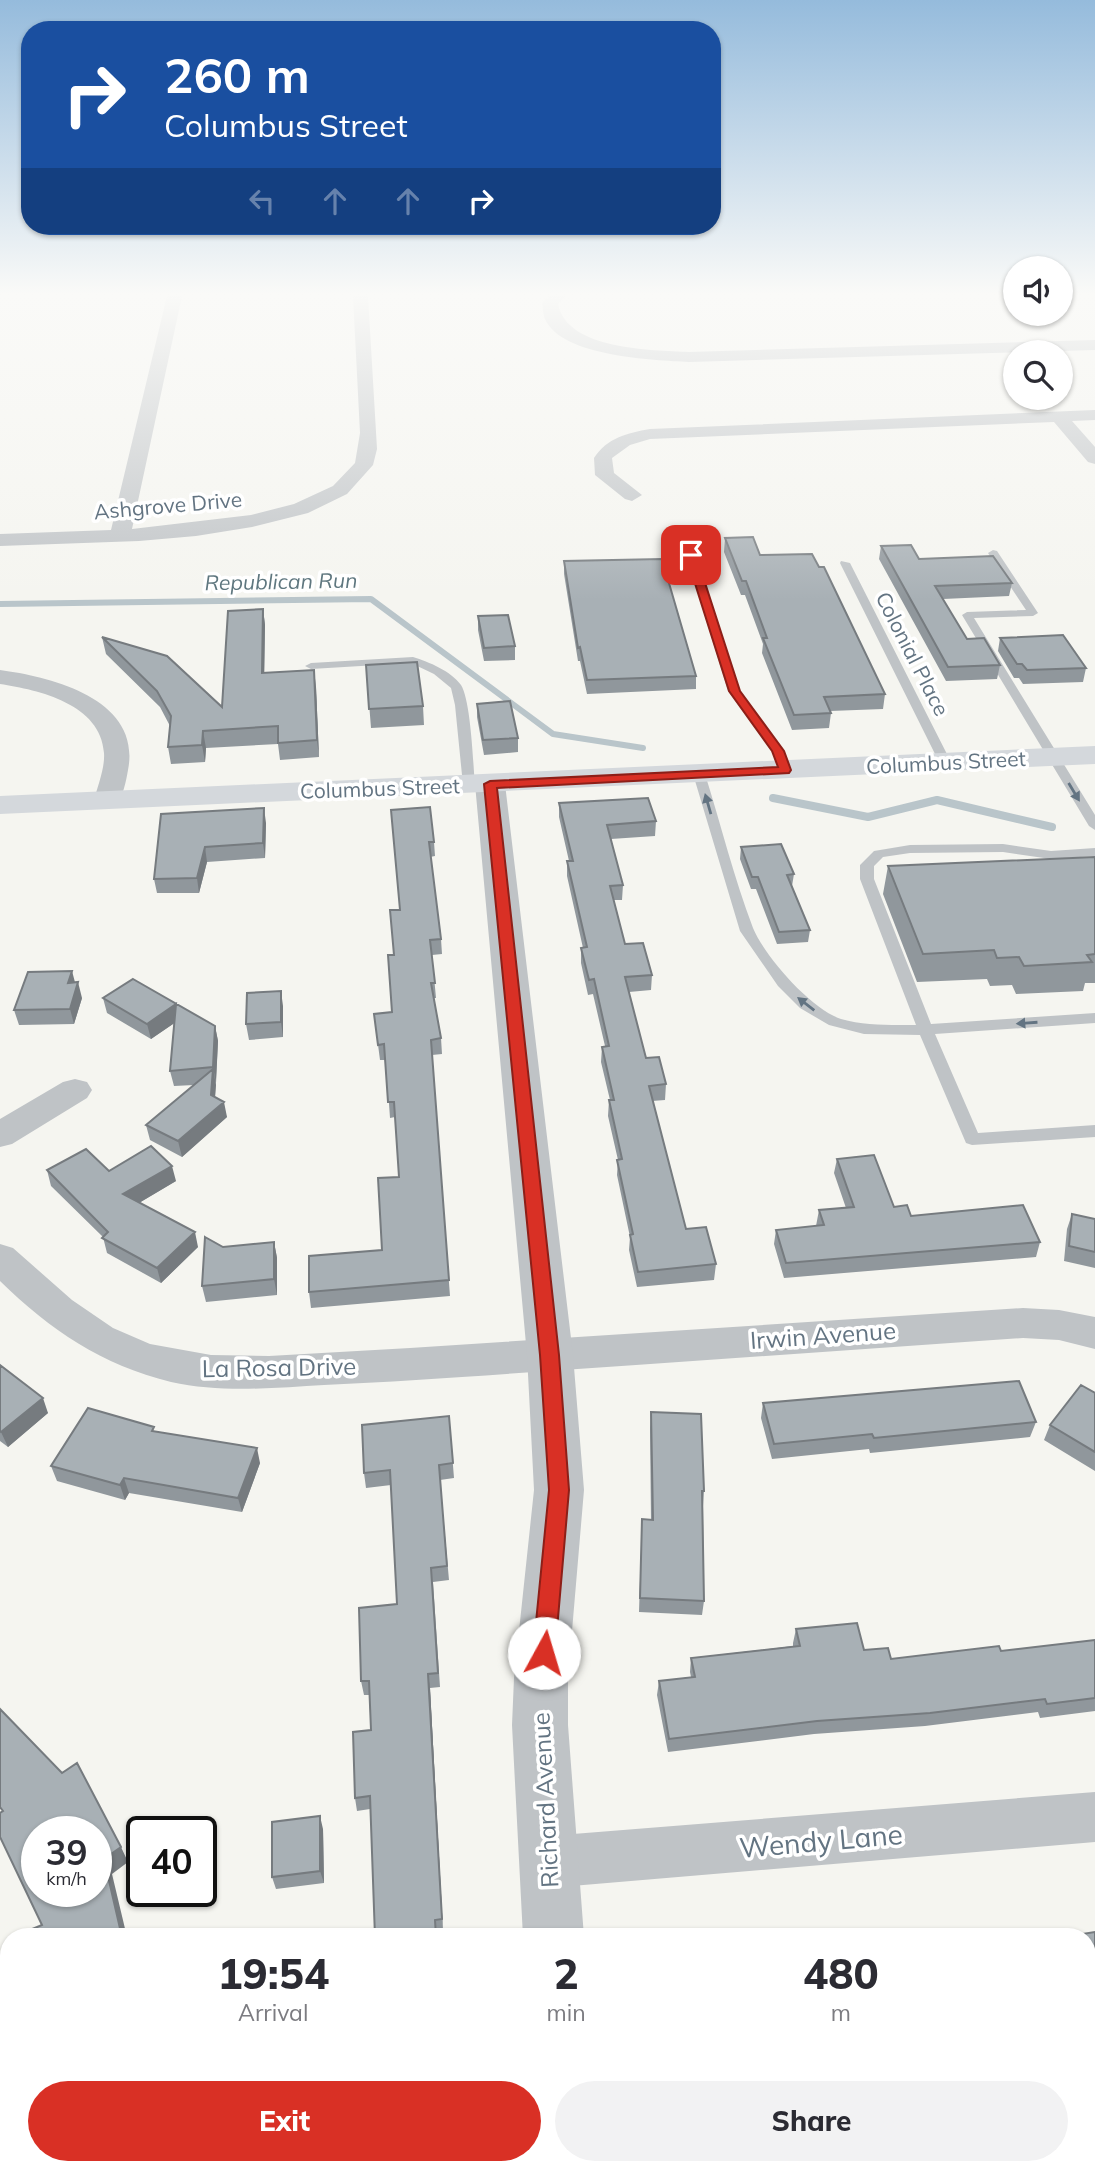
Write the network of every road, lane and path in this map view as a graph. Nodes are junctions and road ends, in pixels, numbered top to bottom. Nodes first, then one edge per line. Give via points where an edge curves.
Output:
1 (151, 397) edge
2 (367, 397) edge
3 (1095, 415) edge
4 (1059, 416) junction
5 (596, 435) dead end
6 (622, 442) junction
7 (1095, 458) edge
8 (632, 495) dead end
9 (120, 535) junction
10 (0, 540) edge
11 (993, 553) edge
12 (691, 555) dead end
13 (845, 563) dead end
14 (312, 666) dead end
15 (0, 677) edge
16 (1095, 755) edge
17 (1054, 758) junction
18 (945, 762) junction
19 (785, 770) junction
20 (699, 774) junction
21 (479, 785) junction
22 (107, 800) junction
23 (0, 805) edge
24 (1095, 826) edge
25 (1095, 852) edge
26 (1095, 1018) edge
27 (925, 1029) junction
28 (75, 1090) dead end
29 (1095, 1131) edge
30 (0, 1135) edge
31 (0, 1258) edge
32 (1095, 1333) edge
33 (550, 1355) junction
34 (1095, 1817) edge
35 (548, 1863) junction
36 (553, 1928) edge

1 - 9 street
2 - 9 street, Ashgrove Drive via 368,455 363,467 338,490 257,521
3 - 4 street
4 - 6 street via 677,432
4 - 7 street
5 - 6 street
6 - 8 street via 604,454 602,467
9 - 10 street, Ashgrove Drive
11 - 17 lane via 1033,613 967,615
12 - 19 lane via 734,691 778,751
13 - 18 lane, Colonial Place
14 - 21 lane via 413,660 438,672 456,687
15 - 22 street via 52,687 99,714 118,751
16 - 17 main road, Columbus Street
17 - 18 main road, Columbus Street
17 -> 24 lane
18 - 19 main road, Columbus Street
19 - 20 main road, Columbus Street
20 - 21 main road, Columbus Street
27 -> 20 lane via 864,1029 834,1022 805,1005 783,982 747,931
21 - 22 main road, Columbus Street
21 - 33 street, Richard Avenue
22 - 23 main road, Columbus Street
25 - 27 lane via 1051,855 1003,848 910,849 880,854 867,865 867,879
26 -> 27 lane
27 - 29 lane via 972,1139
28 - 30 street
31 - 33 street, La Rosa Drive via 54,1310 80,1328 140,1357 173,1366 257,1373
32 - 33 street, Irwin Avenue via 1023,1323
33 - 35 street, Richard Avenue via 559,1490 541,1678
34 - 35 street, Wendy Lane
35 - 36 street, Richard Avenue

